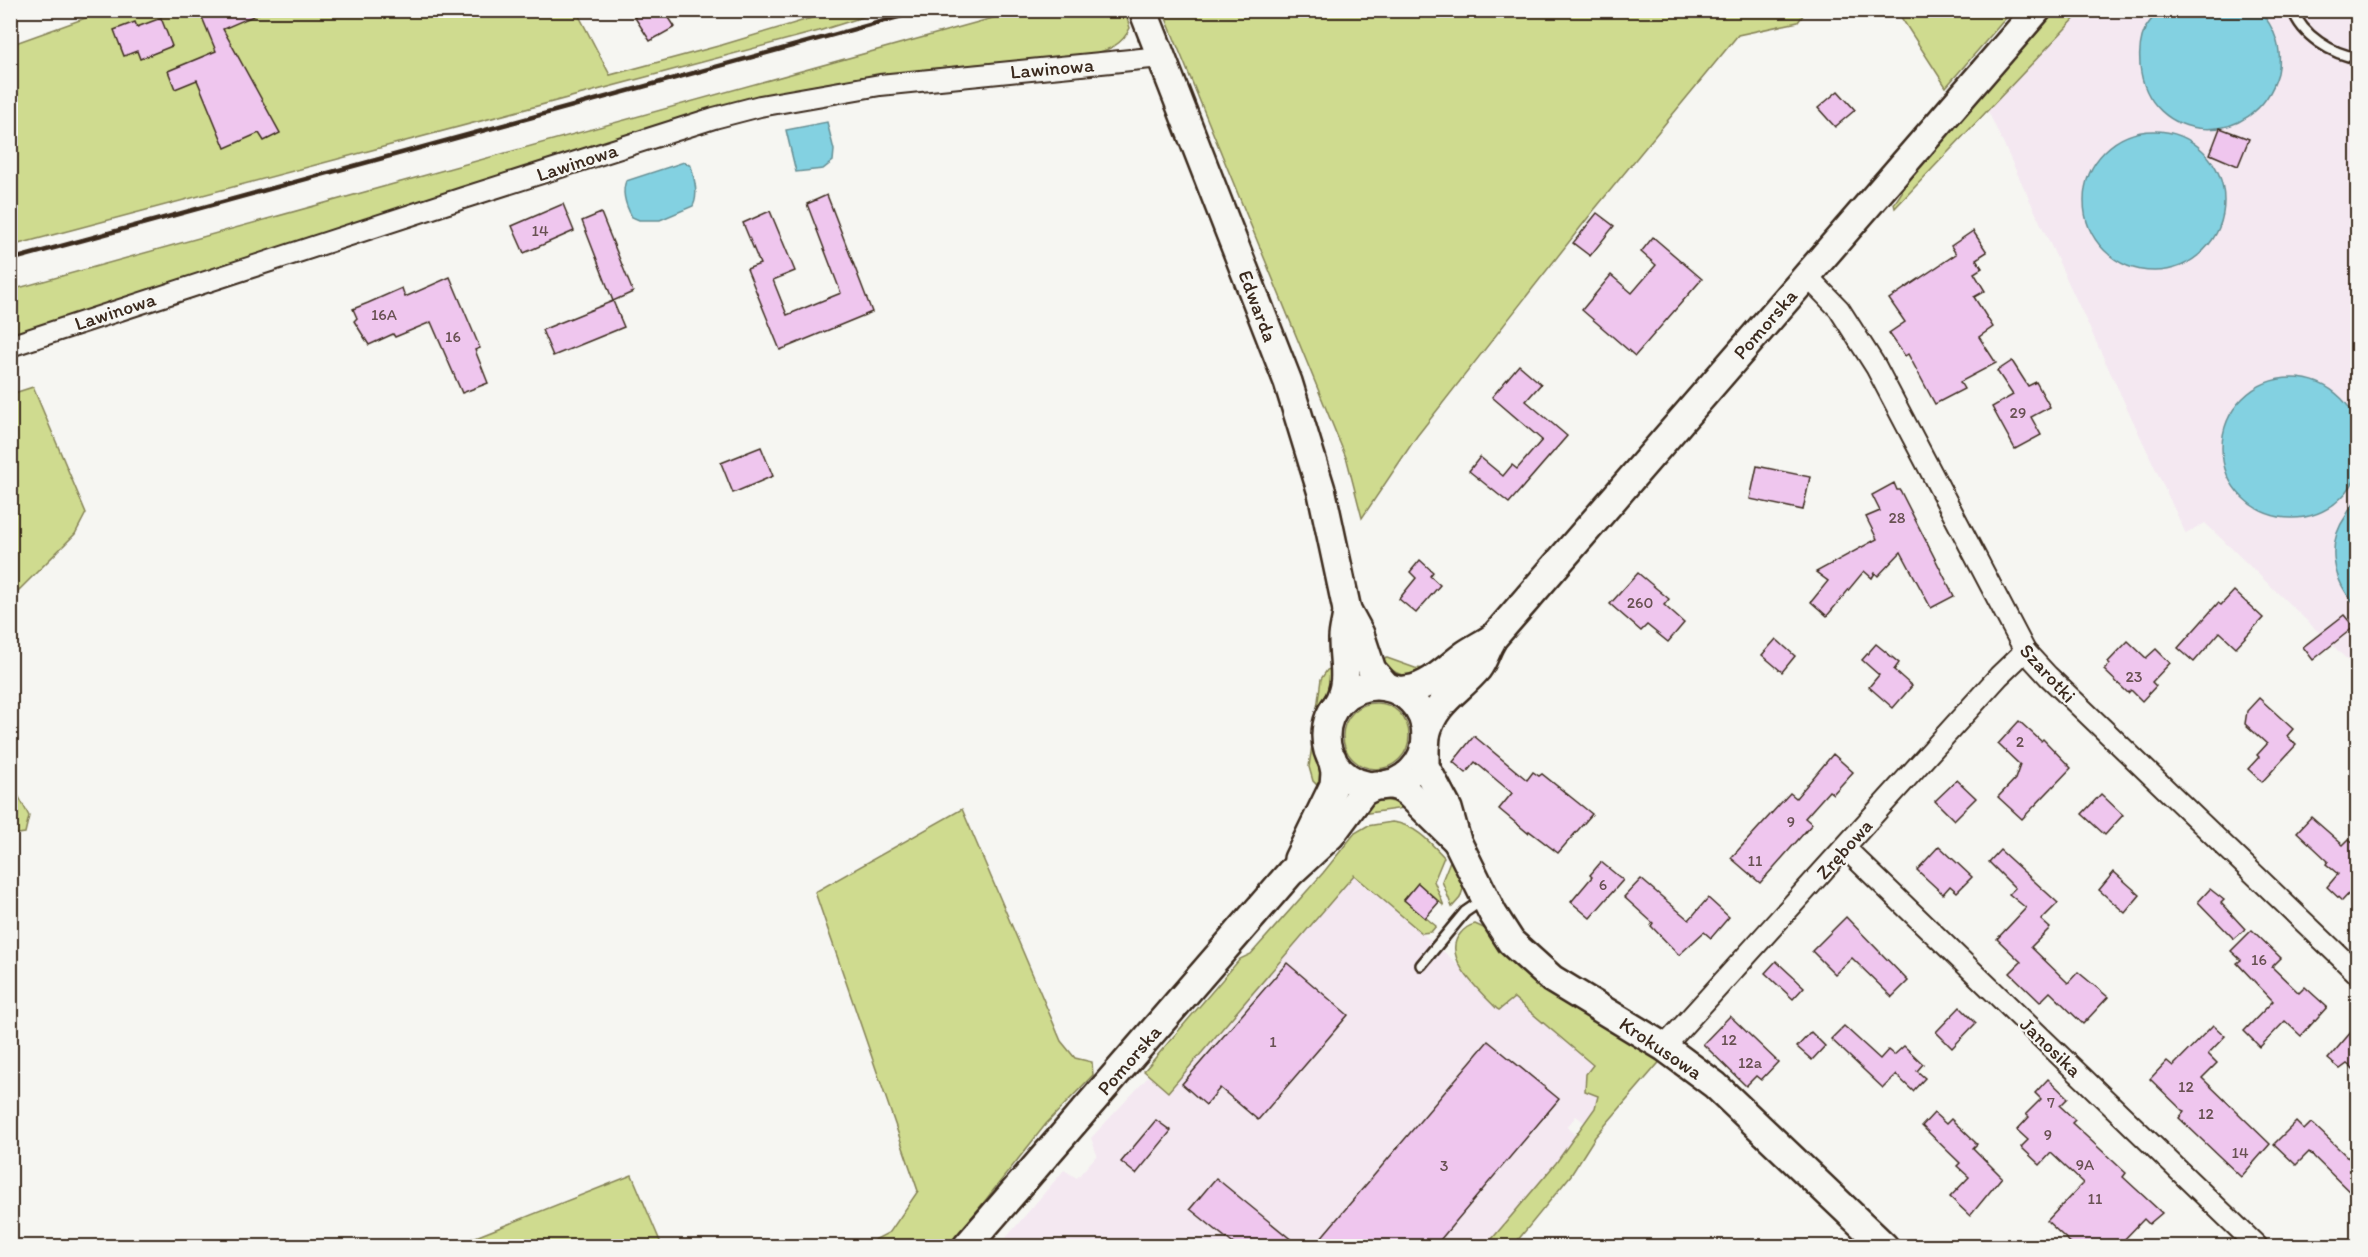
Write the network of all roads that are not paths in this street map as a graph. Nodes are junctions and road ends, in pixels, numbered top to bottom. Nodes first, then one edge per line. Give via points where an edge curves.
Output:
1 (1143, 10) edge
2 (2037, 10) edge
3 (2293, 10) edge
4 (1161, 57) junction
5 (2358, 58) edge
6 (1807, 276) junction
7 (10, 346) edge
8 (1347, 610) junction
9 (1494, 637) junction
10 (2025, 651) junction
11 (1392, 689) junction
12 (1337, 705) junction
13 (1425, 740) junction
14 (1332, 758) junction
15 (1382, 785) junction
16 (1457, 841) junction
17 (1845, 848) junction
18 (1290, 873) junction
19 (1486, 898) junction
20 (1421, 964) dead end
21 (2358, 974) edge
22 (1664, 1047) junction
23 (967, 1246) edge
24 (1884, 1246) edge
25 (2257, 1246) edge

1 - 4 street, Edwarda
2 - 6 street, Pomorska
3 - 5 lane via 2319,43
4 - 7 street, Lawinowa via 880,85 760,106
4 - 8 street, Edwarda via 1292,393 1322,493
6 - 9 street, Pomorska
6 - 10 street, Szarotki via 1839,309 1876,367
8 - 11 street, Edwarda via 1372,670
8 - 12 street, Edwarda via 1343,638 1346,686
9 - 11 street, Pomorska via 1431,681 1413,690
9 - 13 street, Pomorska via 1479,667 1436,710
10 - 17 street, Zrębowa via 1998,676
10 - 21 street, Szarotki
11 - 12 street via 1375,686 1354,691
11 - 13 street via 1407,696 1421,713
12 - 14 street via 1327,736
13 - 15 street via 1421,756 1408,774
13 - 16 street, Krokusowa via 1425,766 1448,809
14 - 15 street via 1346,775 1366,784
14 - 18 street, Pomorska via 1334,785
15 - 16 street, Krokusowa via 1399,787 1408,793
15 - 18 street, Pomorska via 1363,792 1331,835
16 - 19 street, Krokusowa
17 - 22 street, Zrębowa
17 - 25 street, Janosika
18 - 23 street, Pomorska
19 - 20 lane via 1465,912
19 - 22 street, Krokusowa via 1511,942 1537,967
22 - 24 street, Krokusowa via 1737,1104

